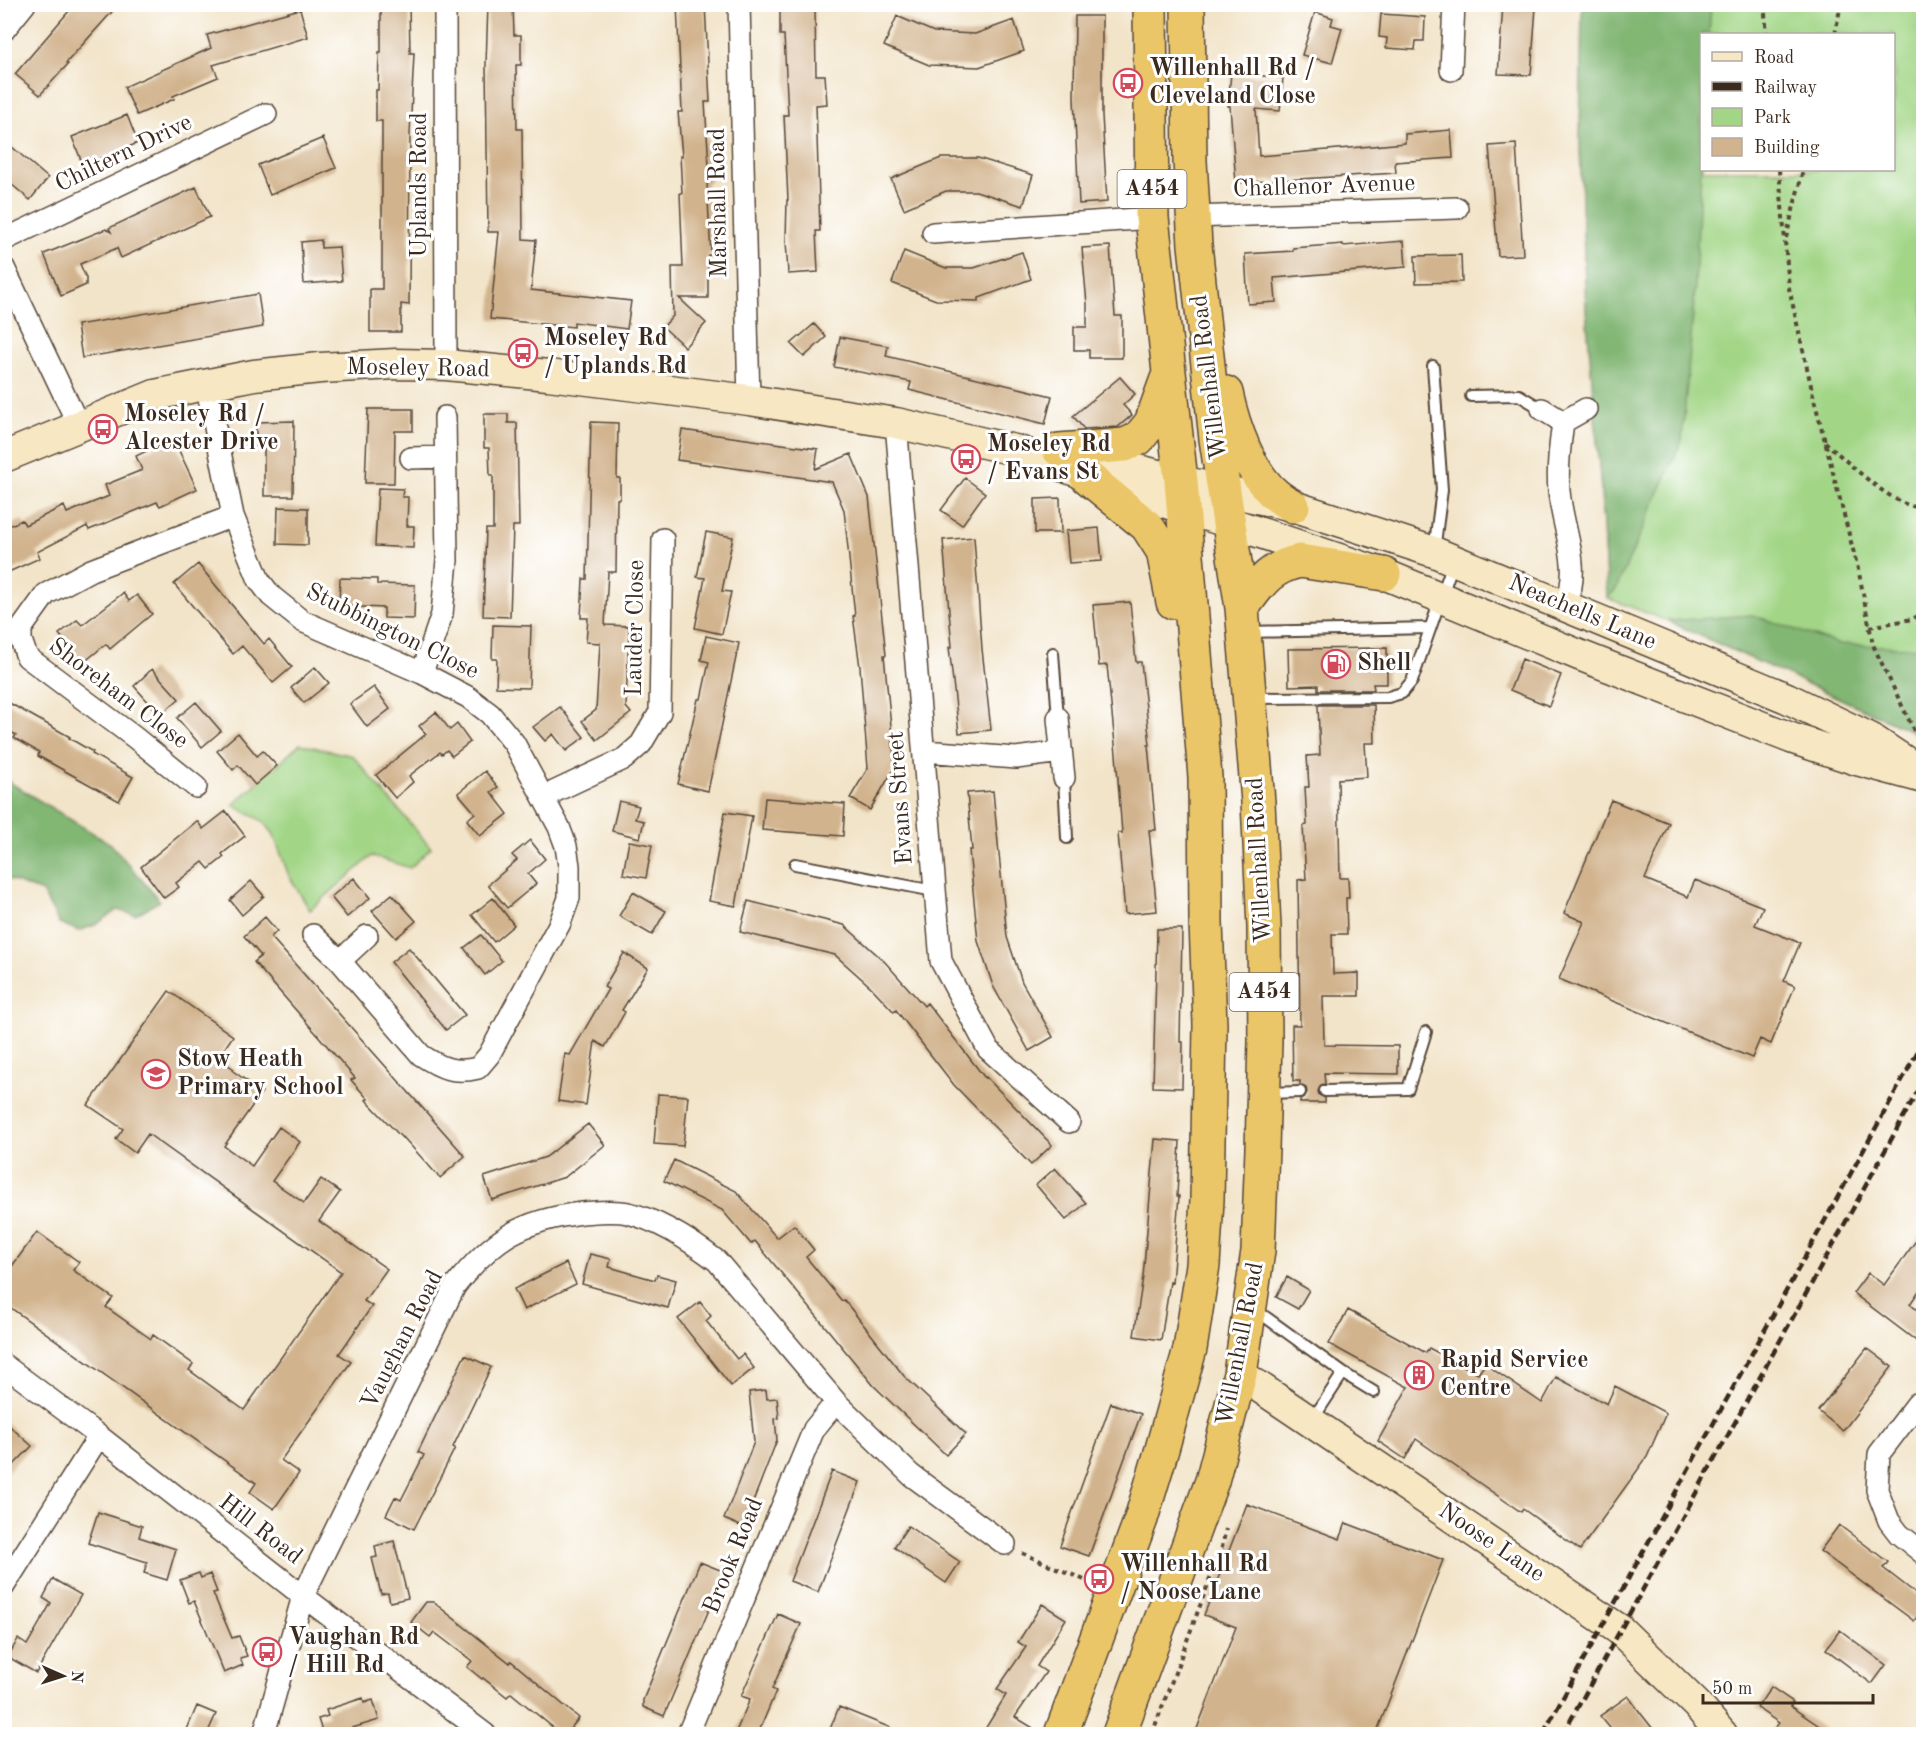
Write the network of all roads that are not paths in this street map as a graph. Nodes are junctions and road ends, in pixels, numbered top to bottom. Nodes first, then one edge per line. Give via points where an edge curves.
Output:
1 (25, 4) edge
2 (444, 4) edge
3 (740, 4) edge
4 (1150, 4) edge
5 (1188, 4) edge
6 (1454, 4) edge
7 (4, 30) edge
8 (1450, 70) dead end
9 (266, 114) dead end
10 (1457, 208) dead end
11 (1152, 218) junction
12 (1194, 231) junction
13 (933, 233) dead end
14 (4, 240) edge
15 (4, 268) edge
16 (446, 365) junction
17 (1434, 366) dead end
18 (1170, 372) junction
19 (206, 383) junction
20 (1471, 396) dead end
21 (749, 400) junction
22 (1542, 409) joint
23 (1586, 409) dead end
24 (446, 417) dead end
25 (1563, 422) junction
26 (896, 423) junction
27 (79, 426) junction
28 (1059, 450) junction
29 (1019, 451) junction
30 (4, 457) edge
31 (445, 457) junction
32 (411, 458) dead end
33 (1086, 476) junction
34 (1183, 495) junction
35 (1293, 506) junction
36 (1227, 507) junction
37 (233, 516) junction
38 (663, 539) dead end
39 (1444, 556) junction
40 (1384, 574) junction
41 (1441, 598) junction
42 (1566, 605) junction
43 (1243, 620) junction
44 (1430, 628) junction
45 (1550, 643) junction
46 (1053, 653) dead end
47 (422, 673) junction
48 (1250, 698) junction
49 (1805, 707) junction
50 (1058, 718) joint
51 (1791, 738) junction
52 (924, 751) junction
53 (1061, 752) junction
54 (1923, 773) edge
55 (1205, 777) junction
56 (1064, 778) joint
57 (1923, 778) edge
58 (196, 787) dead end
59 (543, 797) junction
60 (1067, 838) dead end
61 (795, 864) dead end
62 (934, 891) junction
63 (313, 936) dead end
64 (367, 936) dead end
65 (340, 961) junction
66 (1426, 1032) dead end
67 (1324, 1091) dead end
68 (1300, 1092) dead end
69 (1264, 1093) junction
70 (1069, 1122) dead end
71 (1250, 1305) junction
72 (4, 1365) edge
73 (1343, 1372) junction
74 (1240, 1374) junction
75 (1374, 1392) dead end
76 (836, 1402) junction
77 (1917, 1404) dead end
78 (1311, 1422) junction
79 (99, 1436) junction
80 (1005, 1544) dead end
81 (1923, 1554) edge
82 (4, 1586) edge
83 (303, 1596) junction
84 (264, 1734) edge
85 (485, 1734) edge
86 (688, 1734) edge
87 (1061, 1734) edge
88 (1119, 1734) edge
89 (1722, 1734) edge

1 - 7 street
2 - 16 street, Uplands Road
3 - 21 street, Marshall Road
4 - 11 highway, Willenhall Road / A454
5 - 12 highway, Willenhall Road / A454
6 - 8 street
9 - 14 street, Chiltern Drive
10 - 12 street, Challenor Avenue
11 - 13 street
11 - 18 highway, Willenhall Road / A454
12 - 35 highway via 1230,409 1241,442 1262,480 1276,496
12 - 36 highway, Willenhall Road / A454
15 - 27 street
16 - 19 street, Moseley Road via 320,368
16 - 21 street, Moseley Road
17 - 39 lane
18 - 28 highway via 1151,423 1138,439 1125,445
18 - 34 highway, Willenhall Road / A454
19 - 27 street, Moseley Road via 155,394
19 - 37 street, Stubbington Close
20 - 22 lane via 1520,395
21 - 26 street, Moseley Road
22 - 25 street
23 - 25 street
24 - 31 street
25 - 42 street via 1559,492 1573,563 1572,588
26 - 29 street, Moseley Road
26 - 52 street, Evans Street
27 - 30 street, Moseley Road
28 - 29 street, Moseley Road
28 - 34 street, Moseley Road
29 - 33 street, Moseley Road
31 - 32 street
31 - 47 street via 447,560 442,614
33 - 34 street, Moseley Road
33 - 55 highway via 1148,526 1164,551 1188,728
34 - 36 street, Moseley Road
34 - 55 highway, Willenhall Road / A454
35 - 36 street, Neachells Lane
35 - 39 street, Neachells Lane
36 - 40 street, Neachells Lane
36 - 43 highway, Willenhall Road / A454
37 - 47 street, Stubbington Close via 259,580 289,611 302,621
37 - 58 street, Shoreham Close via 92,570 46,594 21,628 27,657
38 - 59 street, Lauder Close via 660,712 641,744 624,759
39 - 41 lane
39 - 42 street, Neachells Lane
40 - 41 street, Neachells Lane
40 - 43 highway via 1300,561 1286,564 1265,577
41 - 44 lane
41 - 45 street, Neachells Lane
42 - 45 street
42 - 49 street, Neachells Lane
43 - 44 lane
43 - 48 highway, Willenhall Road / A454
44 - 48 lane via 1412,681 1402,693 1388,697
45 - 51 street, Neachells Lane
46 - 50 lane
47 - 59 street, Stubbington Close via 468,697 490,714 514,743
48 - 69 highway, Willenhall Road / A454 via 1264,927
49 - 51 street
49 - 54 street, Neachells Lane via 1870,738
50 - 53 street
51 - 57 street, Neachells Lane
52 - 53 street via 1016,758
52 - 62 street, Evans Street
53 - 56 street
55 - 87 highway, Willenhall Road / A454 via 1210,1037 1203,1265 1190,1349 1141,1519
56 - 60 lane
59 - 65 street, Stubbington Close via 566,846 569,898 560,923 489,1055 478,1068 458,1071 421,1055
61 - 62 lane
62 - 70 street, Evans Street via 940,961 988,1049
63 - 65 street, Stubbington Close
64 - 65 street
66 - 67 lane via 1408,1089
68 - 69 lane
69 - 71 highway, Willenhall Road / A454 via 1258,1251
71 - 73 lane
71 - 74 highway, Willenhall Road / A454
72 - 79 street, Hill Road
73 - 75 lane
73 - 78 lane
74 - 78 street, Noose Lane
74 - 88 highway, Willenhall Road / A454 via 1212,1481
76 - 80 street, Vaughan Road via 911,1475
76 - 83 street, Vaughan Road via 717,1261 697,1246 642,1217 626,1213 562,1215 530,1223 476,1259 455,1286
76 - 86 street, Brook Road via 814,1429
77 - 81 street via 1879,1454 1877,1490 1889,1521
78 - 89 street, Noose Lane via 1620,1630
79 - 82 street
79 - 83 street, Hill Road
83 - 84 street, Vaughan Road
83 - 85 street, Hill Road

